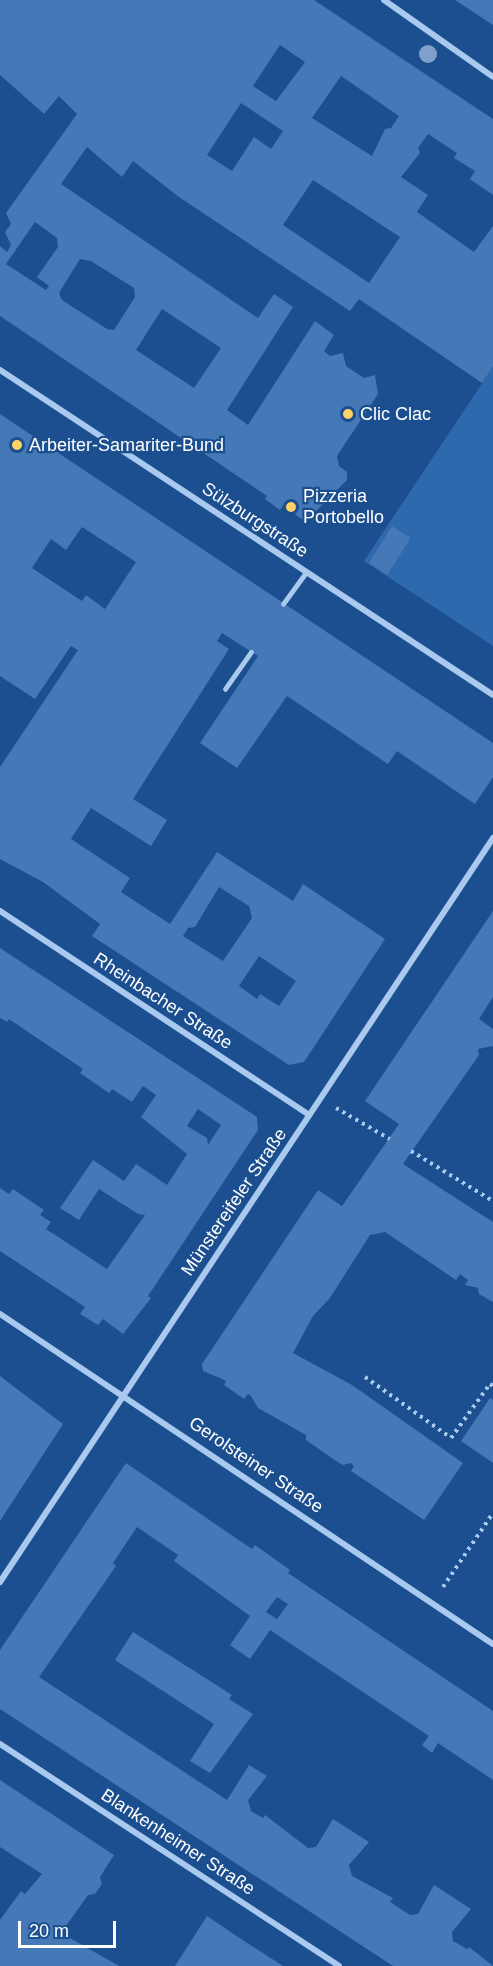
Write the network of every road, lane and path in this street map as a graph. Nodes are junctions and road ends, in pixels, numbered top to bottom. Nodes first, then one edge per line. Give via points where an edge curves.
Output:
1 (384, 0) edge
2 (493, 77) edge
3 (0, 370) edge
4 (306, 572) junction
5 (283, 604) dead end
6 (251, 652) dead end
7 (225, 689) dead end
8 (493, 695) edge
9 (493, 838) edge
10 (0, 911) edge
11 (320, 1099) junction
12 (309, 1115) junction
13 (390, 1139) dead end
14 (411, 1151) dead end
15 (493, 1202) edge
16 (0, 1314) edge
17 (365, 1377) dead end
18 (493, 1386) edge
19 (124, 1395) junction
20 (493, 1513) edge
21 (0, 1582) edge
22 (433, 1602) junction
23 (493, 1644) edge
24 (0, 1744) edge
25 (339, 1966) edge

1 - 2 street
3 - 4 street, Sülzburgstraße
4 - 5 lane
4 - 8 street, Sülzburgstraße
6 - 7 lane
9 - 11 street, Münstereifeler Straße
10 - 12 street, Rheinbacher Straße
11 - 12 street, Münstereifeler Straße
11 - 13 path
12 - 19 street, Münstereifeler Straße
14 - 15 path
16 - 19 street, Gerolsteiner Straße
17 - 18 path via 451,1438 490,1384
19 - 21 street, Münstereifeler Straße
19 - 22 street, Gerolsteiner Straße
20 - 22 path
22 - 23 street, Gerolsteiner Straße
24 - 25 street, Blankenheimer Straße

